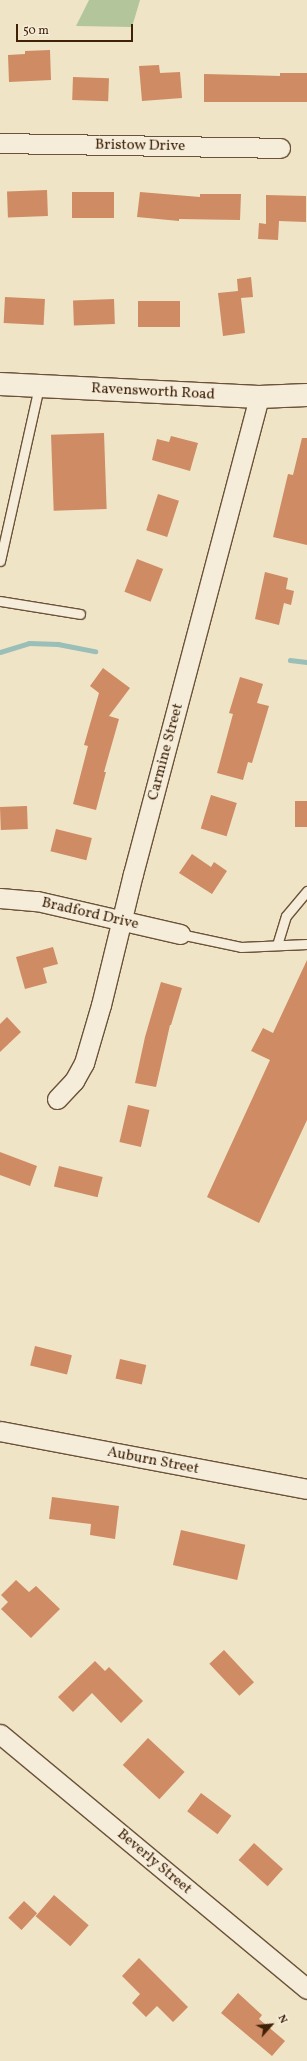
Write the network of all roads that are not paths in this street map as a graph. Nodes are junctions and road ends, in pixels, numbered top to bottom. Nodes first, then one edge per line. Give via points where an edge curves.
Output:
1 (0, 143) edge
2 (280, 148) dead end
3 (0, 384) edge
4 (39, 386) junction
5 (307, 395) edge
6 (259, 397) junction
7 (0, 561) edge
8 (0, 601) edge
9 (80, 614) dead end
10 (307, 891) edge
11 (0, 898) edge
12 (122, 922) junction
13 (180, 934) joint
14 (307, 944) edge
15 (277, 945) junction
16 (57, 1099) dead end
17 (0, 1431) edge
18 (307, 1489) edge
19 (0, 1734) edge
20 (307, 1989) edge

1 - 2 street, Bristow Drive
3 - 4 main road, Ravensworth Road
4 - 6 main road, Ravensworth Road
4 - 7 lane
5 - 6 main road, Ravensworth Road
6 - 12 street, Carmine Street
8 - 9 lane
10 - 15 lane via 286,916
11 - 12 street, Bradford Drive via 37,900
12 - 13 street, Bradford Drive
12 - 16 street, Carmine Street via 84,1063 74,1081
13 - 15 lane via 241,947
14 - 15 lane
17 - 18 street, Auburn Street
19 - 20 street, Beverly Street

